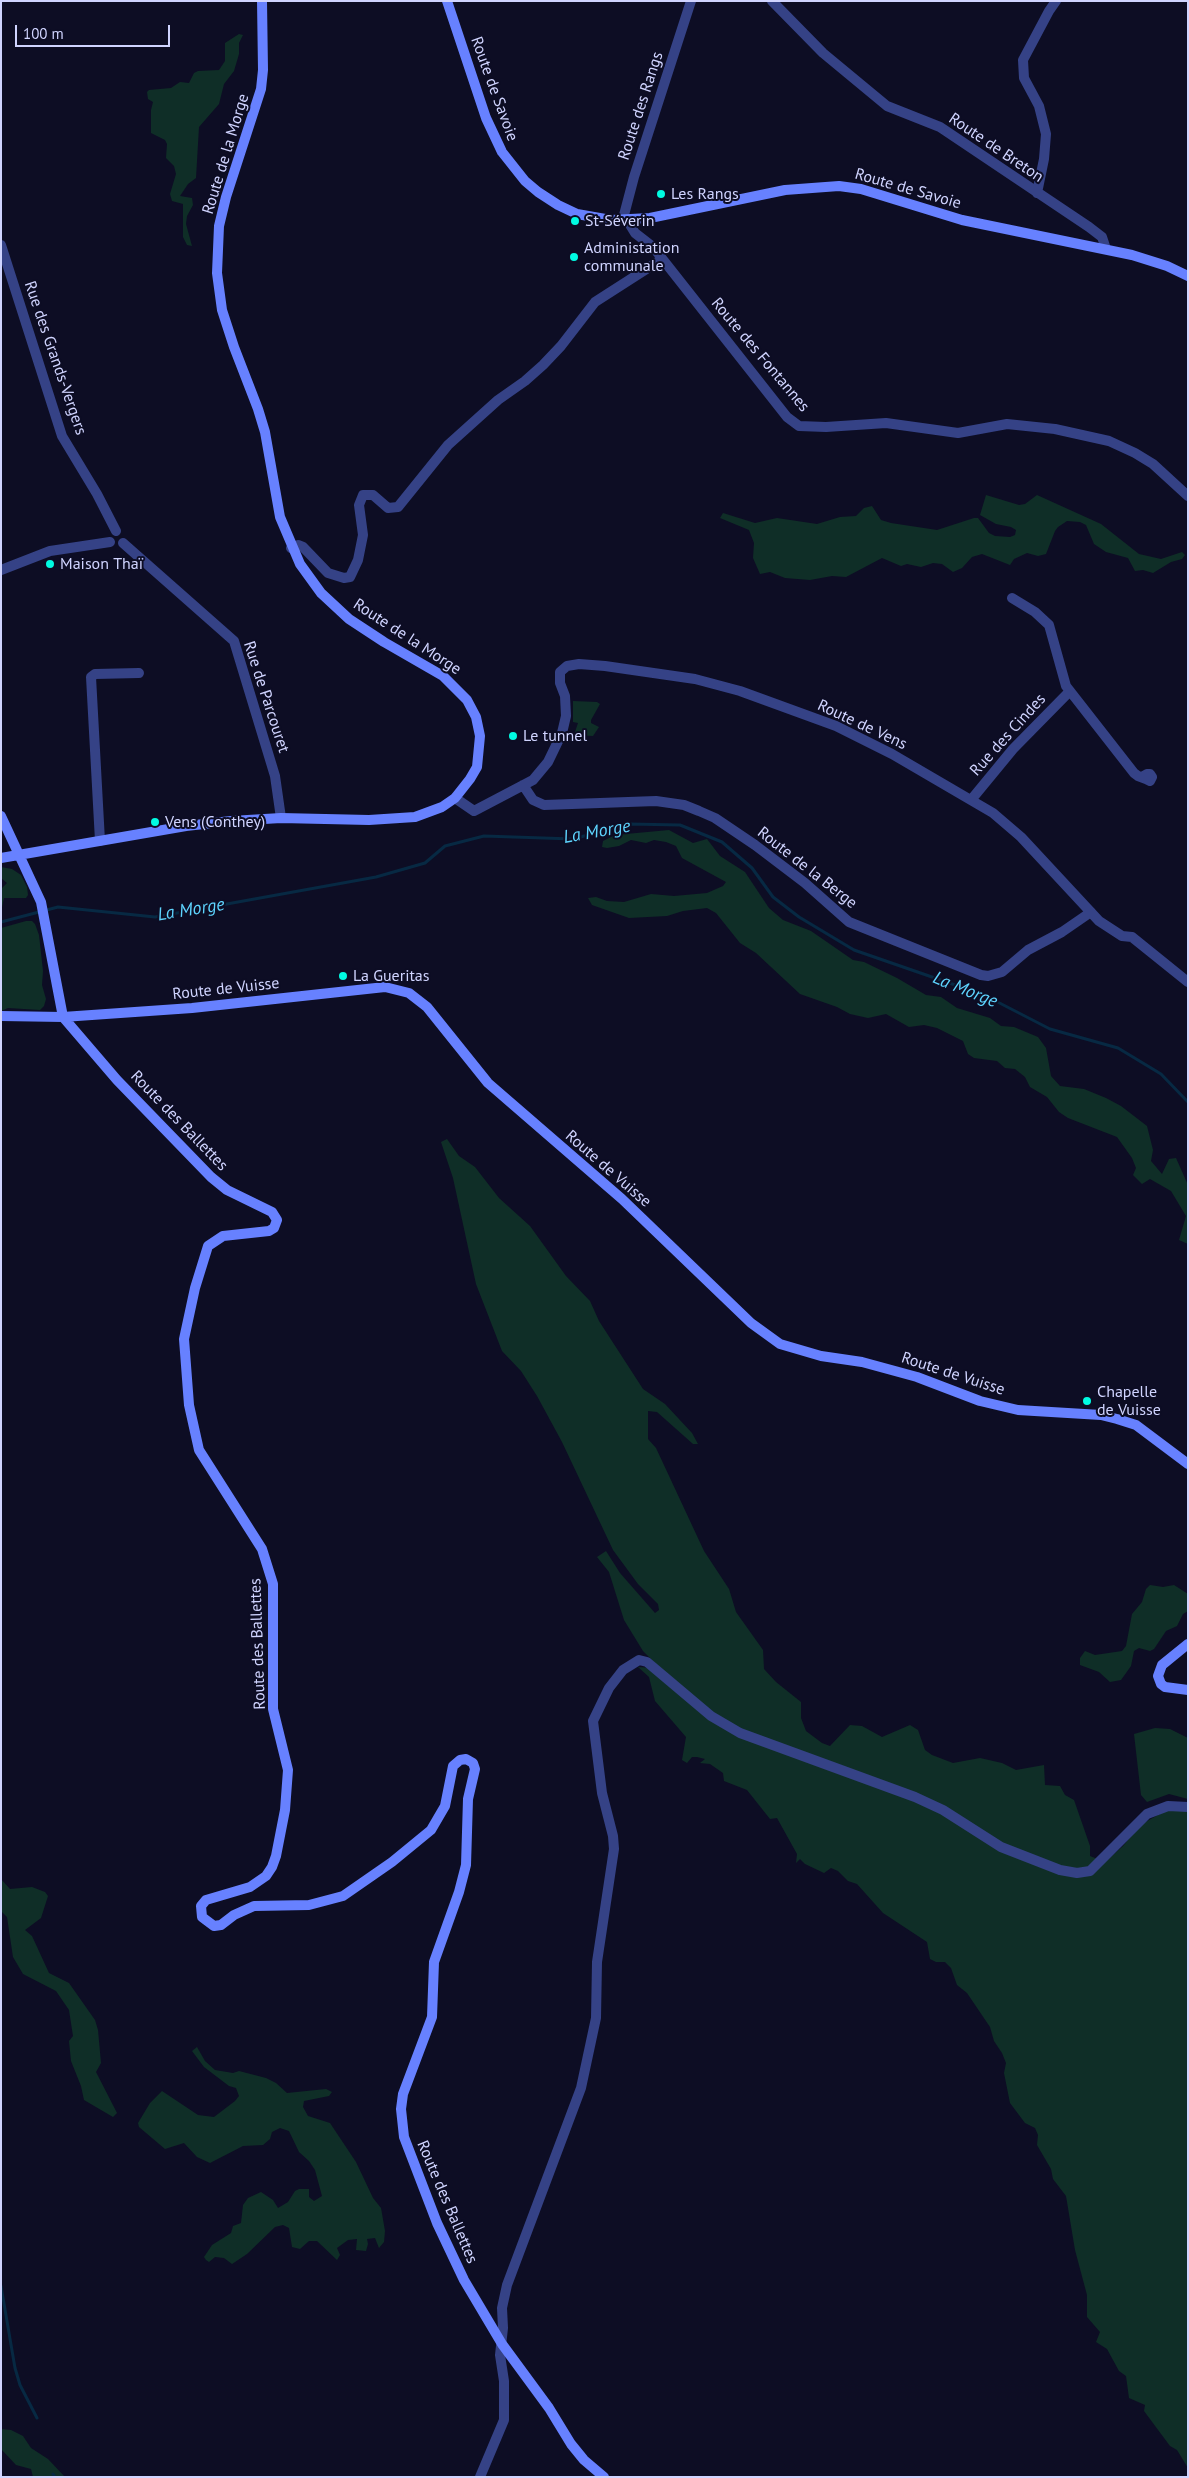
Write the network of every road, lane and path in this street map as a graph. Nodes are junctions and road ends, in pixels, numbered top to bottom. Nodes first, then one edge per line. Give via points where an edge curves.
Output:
1 (262, 1) edge
2 (447, 1) edge
3 (691, 1) edge
4 (772, 1) edge
5 (1056, 1) edge
6 (1037, 193) junction
7 (625, 220) junction
8 (1, 245) edge
9 (1106, 249) junction
10 (662, 259) junction
11 (1188, 276) edge
12 (1188, 496) edge
13 (116, 531) junction
14 (110, 542) junction
15 (123, 542) junction
16 (292, 548) junction
17 (1, 570) edge
18 (1012, 598) dead end
19 (139, 673) dead end
20 (1070, 691) junction
21 (1142, 777) dead end
22 (524, 785) junction
23 (455, 798) junction
24 (970, 800) junction
25 (1, 816) edge
26 (281, 818) junction
27 (100, 841) junction
28 (17, 855) junction
29 (1, 858) edge
30 (1091, 912) junction
31 (1188, 982) edge
32 (1, 1016) edge
33 (63, 1018) junction
34 (1188, 1464) edge
35 (1188, 1644) edge
36 (1188, 1690) edge
37 (1188, 1807) edge
38 (502, 2344) junction
39 (480, 2477) edge
40 (604, 2477) edge

1 - 16 street, Route de la Morge via 264,60 261,89 226,197 218,238 217,273 222,310 258,409 280,517
2 - 7 street, Route de Savoie via 486,118 509,163 538,192 562,208 595,219
3 - 7 street, Route des Rangs via 634,177
4 - 6 street, Route de Breton via 823,53 887,106 940,127
5 - 6 street via 1023,60 1024,78 1039,106 1046,134
6 - 9 street, Route de Breton via 1102,237
7 - 9 street, Route de Savoie via 650,218 784,190 839,186 962,220
7 - 10 street, Route des Fontannes
8 - 13 street, Rue des Grands-Vergers via 62,436
9 - 11 street, Route de Savoie via 1167,266
10 - 12 street, Route des Fontannes via 787,417 799,426 826,428 886,423 958,433 1007,424 1055,429 1109,441 1128,449 1153,464
10 - 16 street via 595,302 543,365 491,405 448,445 398,507 388,508 373,495 363,495 359,506 363,535 358,560 350,577 328,573 302,547
13 - 14 street via 110,535
13 - 15 street via 124,535
14 - 15 street via 117,546
14 - 17 street via 50,551
15 - 26 street, Rue de Parcouret via 234,641 275,776
16 - 23 street, Route de la Morge via 310,580 332,605 376,638 443,676 467,700 476,717 479,752 470,779
18 - 20 street, Rue des Cindes via 1049,625
19 - 27 street via 95,674 91,677
20 - 21 street, Rue des Cindes via 1115,751 1134,773
20 - 24 street, Rue des Cindes via 1013,749
22 - 23 street via 474,811
22 - 24 street, Route de Vens via 533,780 556,747 564,724 565,696 560,672 567,666 579,664 695,679 740,690 836,726 892,754
22 - 30 street, Route de la Berge via 533,800 544,805 656,801 699,811 755,844 806,883 849,922 981,975 1002,972 1028,950
23 - 26 street, Route de la Morge via 430,813 401,819
24 - 30 street, Route de Vens via 993,813 1021,837
25 - 28 street
26 - 27 street, Route de la Morge via 186,826
27 - 28 street, Route de la Morge
28 - 29 street, Route de la Morge
28 - 33 street via 41,902
30 - 31 street, Route de Vens via 1110,930 1132,937 1146,947
32 - 33 street, Route de Vuisse
33 - 34 street, Route de Vuisse via 385,987 409,993 426,1007 488,1083 622,1199 751,1323 780,1344 917,1377 980,1401 1018,1410 1101,1415 1117,1419 1136,1426
33 - 38 street, Route des Ballettes via 117,1080 211,1177 227,1190 272,1212 277,1220 270,1231 223,1236 208,1246 194,1288 184,1338 189,1405 199,1450 262,1549 273,1584 273,1709 288,1770 285,1810 272,1867 266,1876 250,1887 206,1900 201,1906 202,1917 214,1926 254,1906 310,1905 343,1896 432,1830 446,1806 456,1762 466,1759 475,1769 468,1799 466,1865 434,1962 432,2017 406,2083 401,2109 410,2156 437,2223 464,2280
35 - 36 street via 1162,1665 1158,1676 1165,1687
37 - 38 street via 1168,1806 1147,1814 1090,1871 1060,1870 1001,1847 943,1810 915,1797 740,1733 711,1716 647,1662 632,1662 609,1688 593,1721 602,1793 614,1849 596,1962 596,2018 581,2088 507,2285 502,2308
38 - 39 street via 504,2420
38 - 40 street, Route des Ballettes via 578,2453

